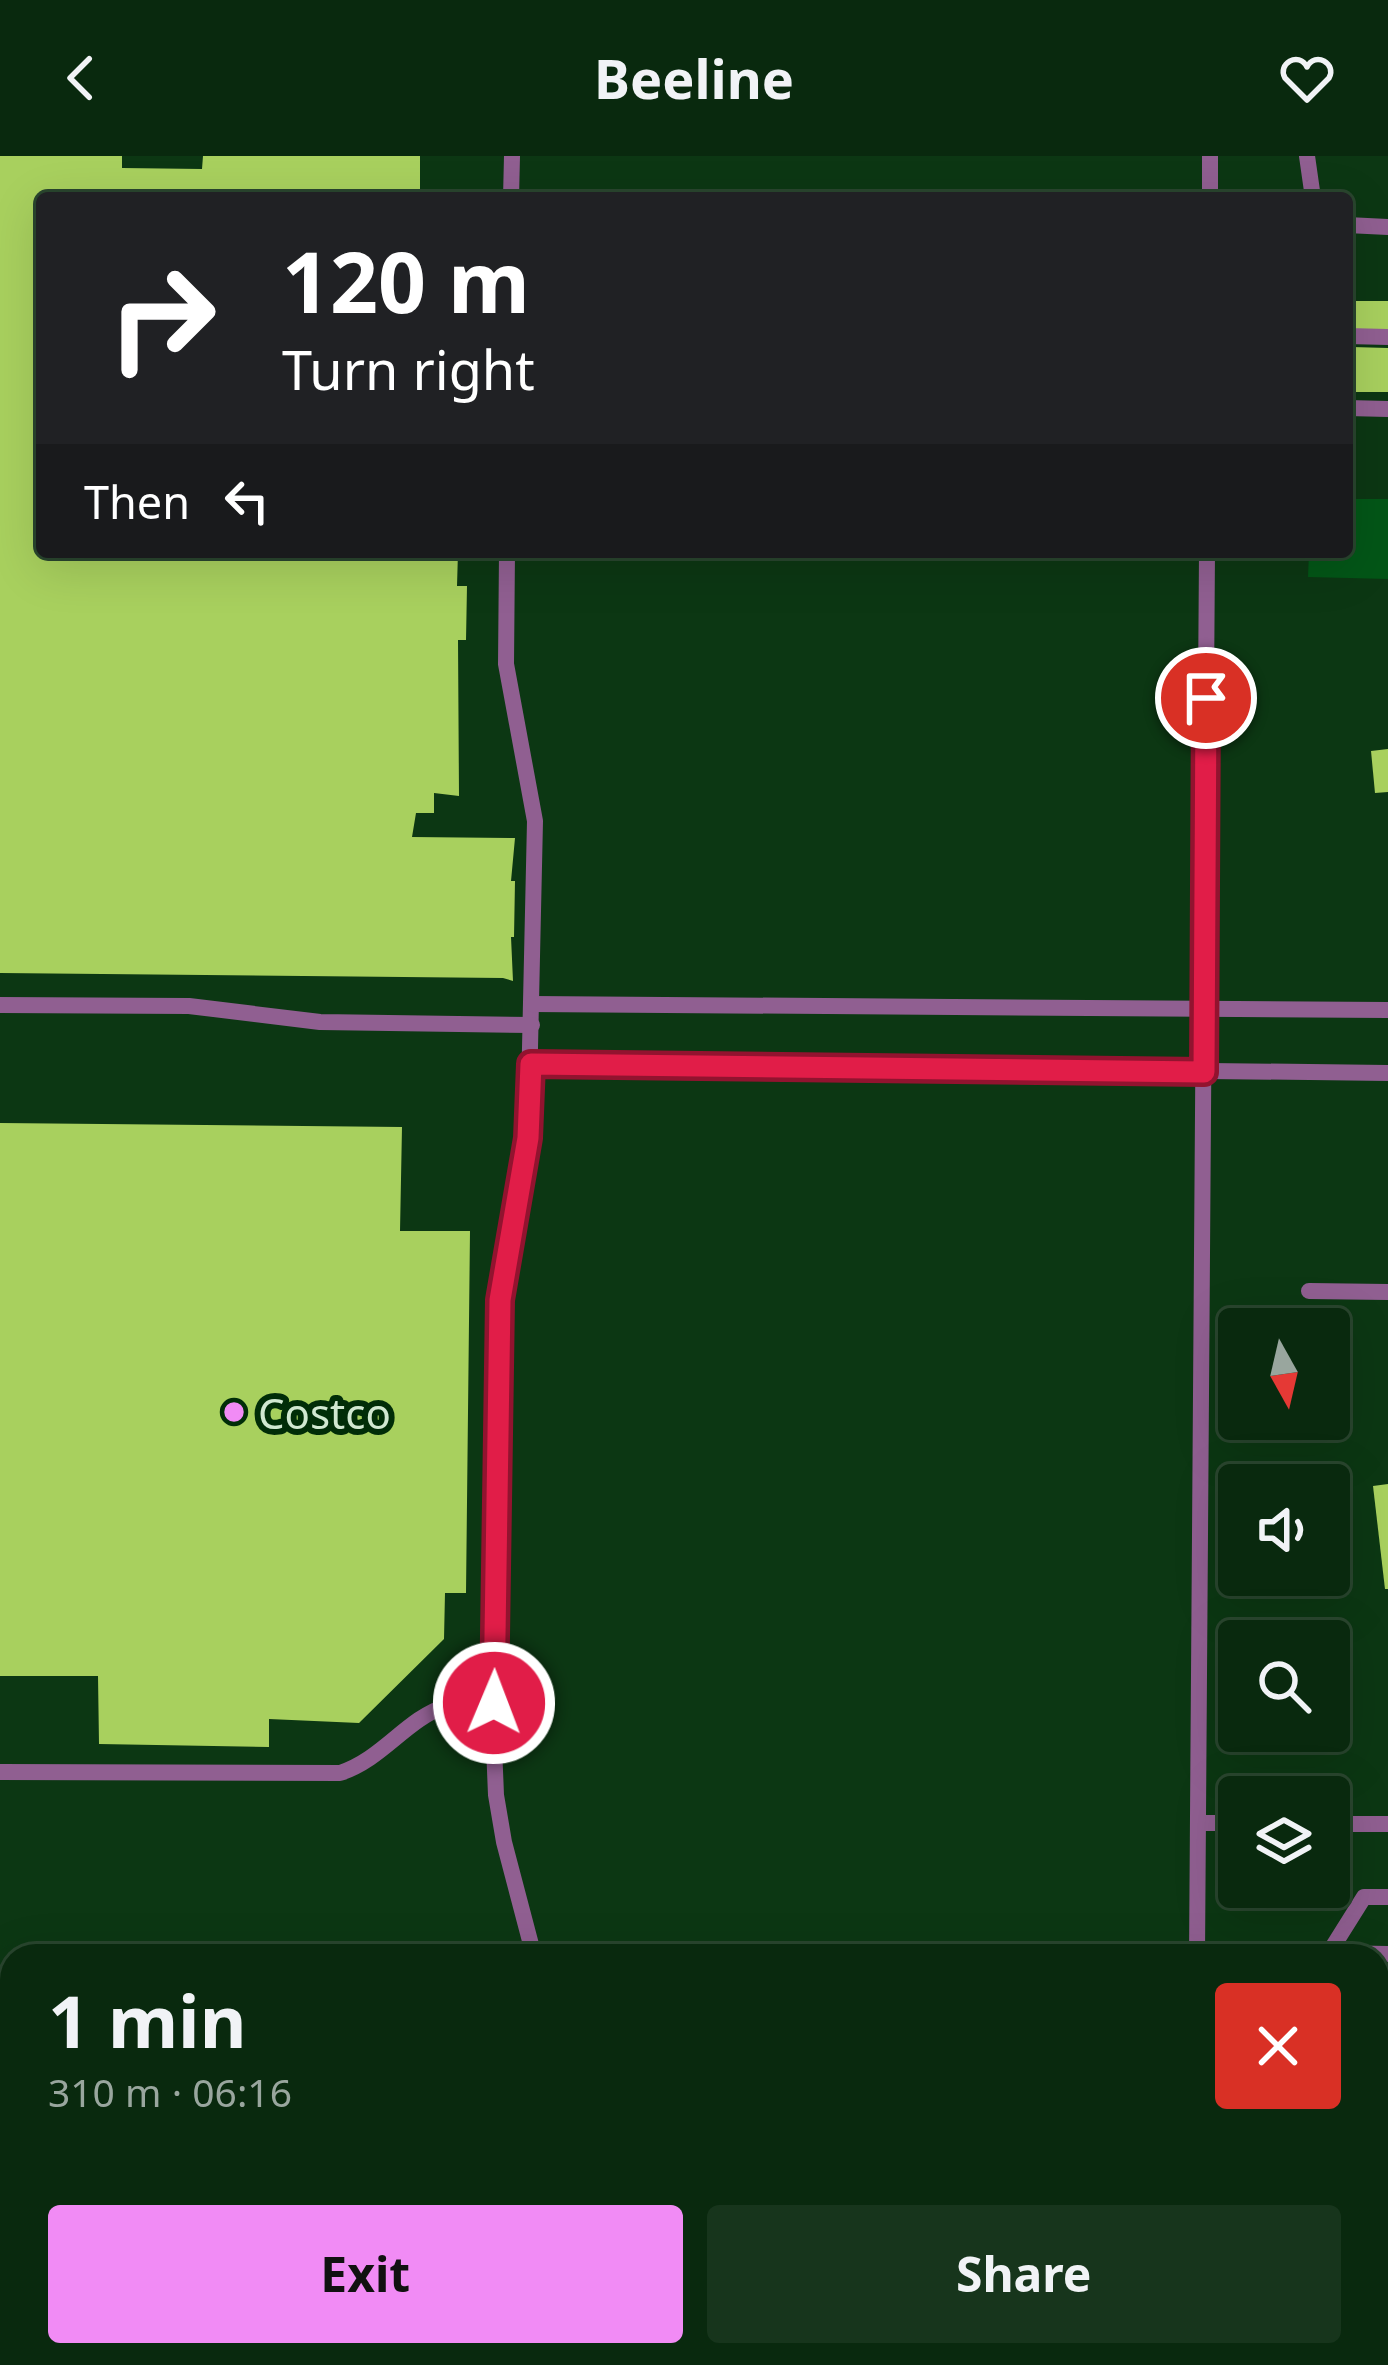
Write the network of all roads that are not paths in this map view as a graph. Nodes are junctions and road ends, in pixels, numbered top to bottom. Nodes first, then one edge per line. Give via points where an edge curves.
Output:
1 (512, 156) edge
2 (1210, 156) edge
3 (1307, 156) edge
4 (511, 192) edge
5 (1210, 192) edge
6 (1312, 192) edge
7 (1353, 225) edge
8 (1388, 227) edge
9 (1353, 336) edge
10 (1388, 337) edge
11 (1353, 408) edge
12 (1388, 409) edge
13 (507, 558) edge
14 (1207, 558) edge
15 (532, 1004) junction
16 (0, 1005) edge
17 (1204, 1008) junction
18 (1388, 1010) edge
19 (532, 1025) junction
20 (531, 1064) junction
21 (1204, 1072) junction
22 (1388, 1073) edge
23 (1309, 1291) dead end
24 (1388, 1292) edge
25 (494, 1703) junction
26 (0, 1772) edge
27 (1198, 1823) junction
28 (1218, 1823) edge
29 (1350, 1824) edge
30 (1388, 1824) edge
31 (1388, 1898) edge
32 (531, 1944) edge
33 (1197, 1944) edge
34 (1334, 1944) edge

1 - 4 lane
2 - 5 lane
3 - 6 lane
7 - 8 lane
9 - 10 lane
11 - 12 lane
13 - 15 lane via 506,664 535,820
14 - 17 lane
15 - 17 lane
15 - 19 lane
16 - 19 lane via 189,1006 320,1022
17 - 18 lane
17 - 21 lane
19 - 20 lane
20 - 21 lane
20 - 25 lane via 528,1138 500,1300
21 - 22 lane
21 - 27 lane
23 - 24 lane
25 - 26 lane via 446,1706 365,1765 340,1773
25 - 32 lane via 496,1795
27 - 28 lane
27 - 33 lane
29 - 30 lane
31 - 34 lane via 1364,1897

